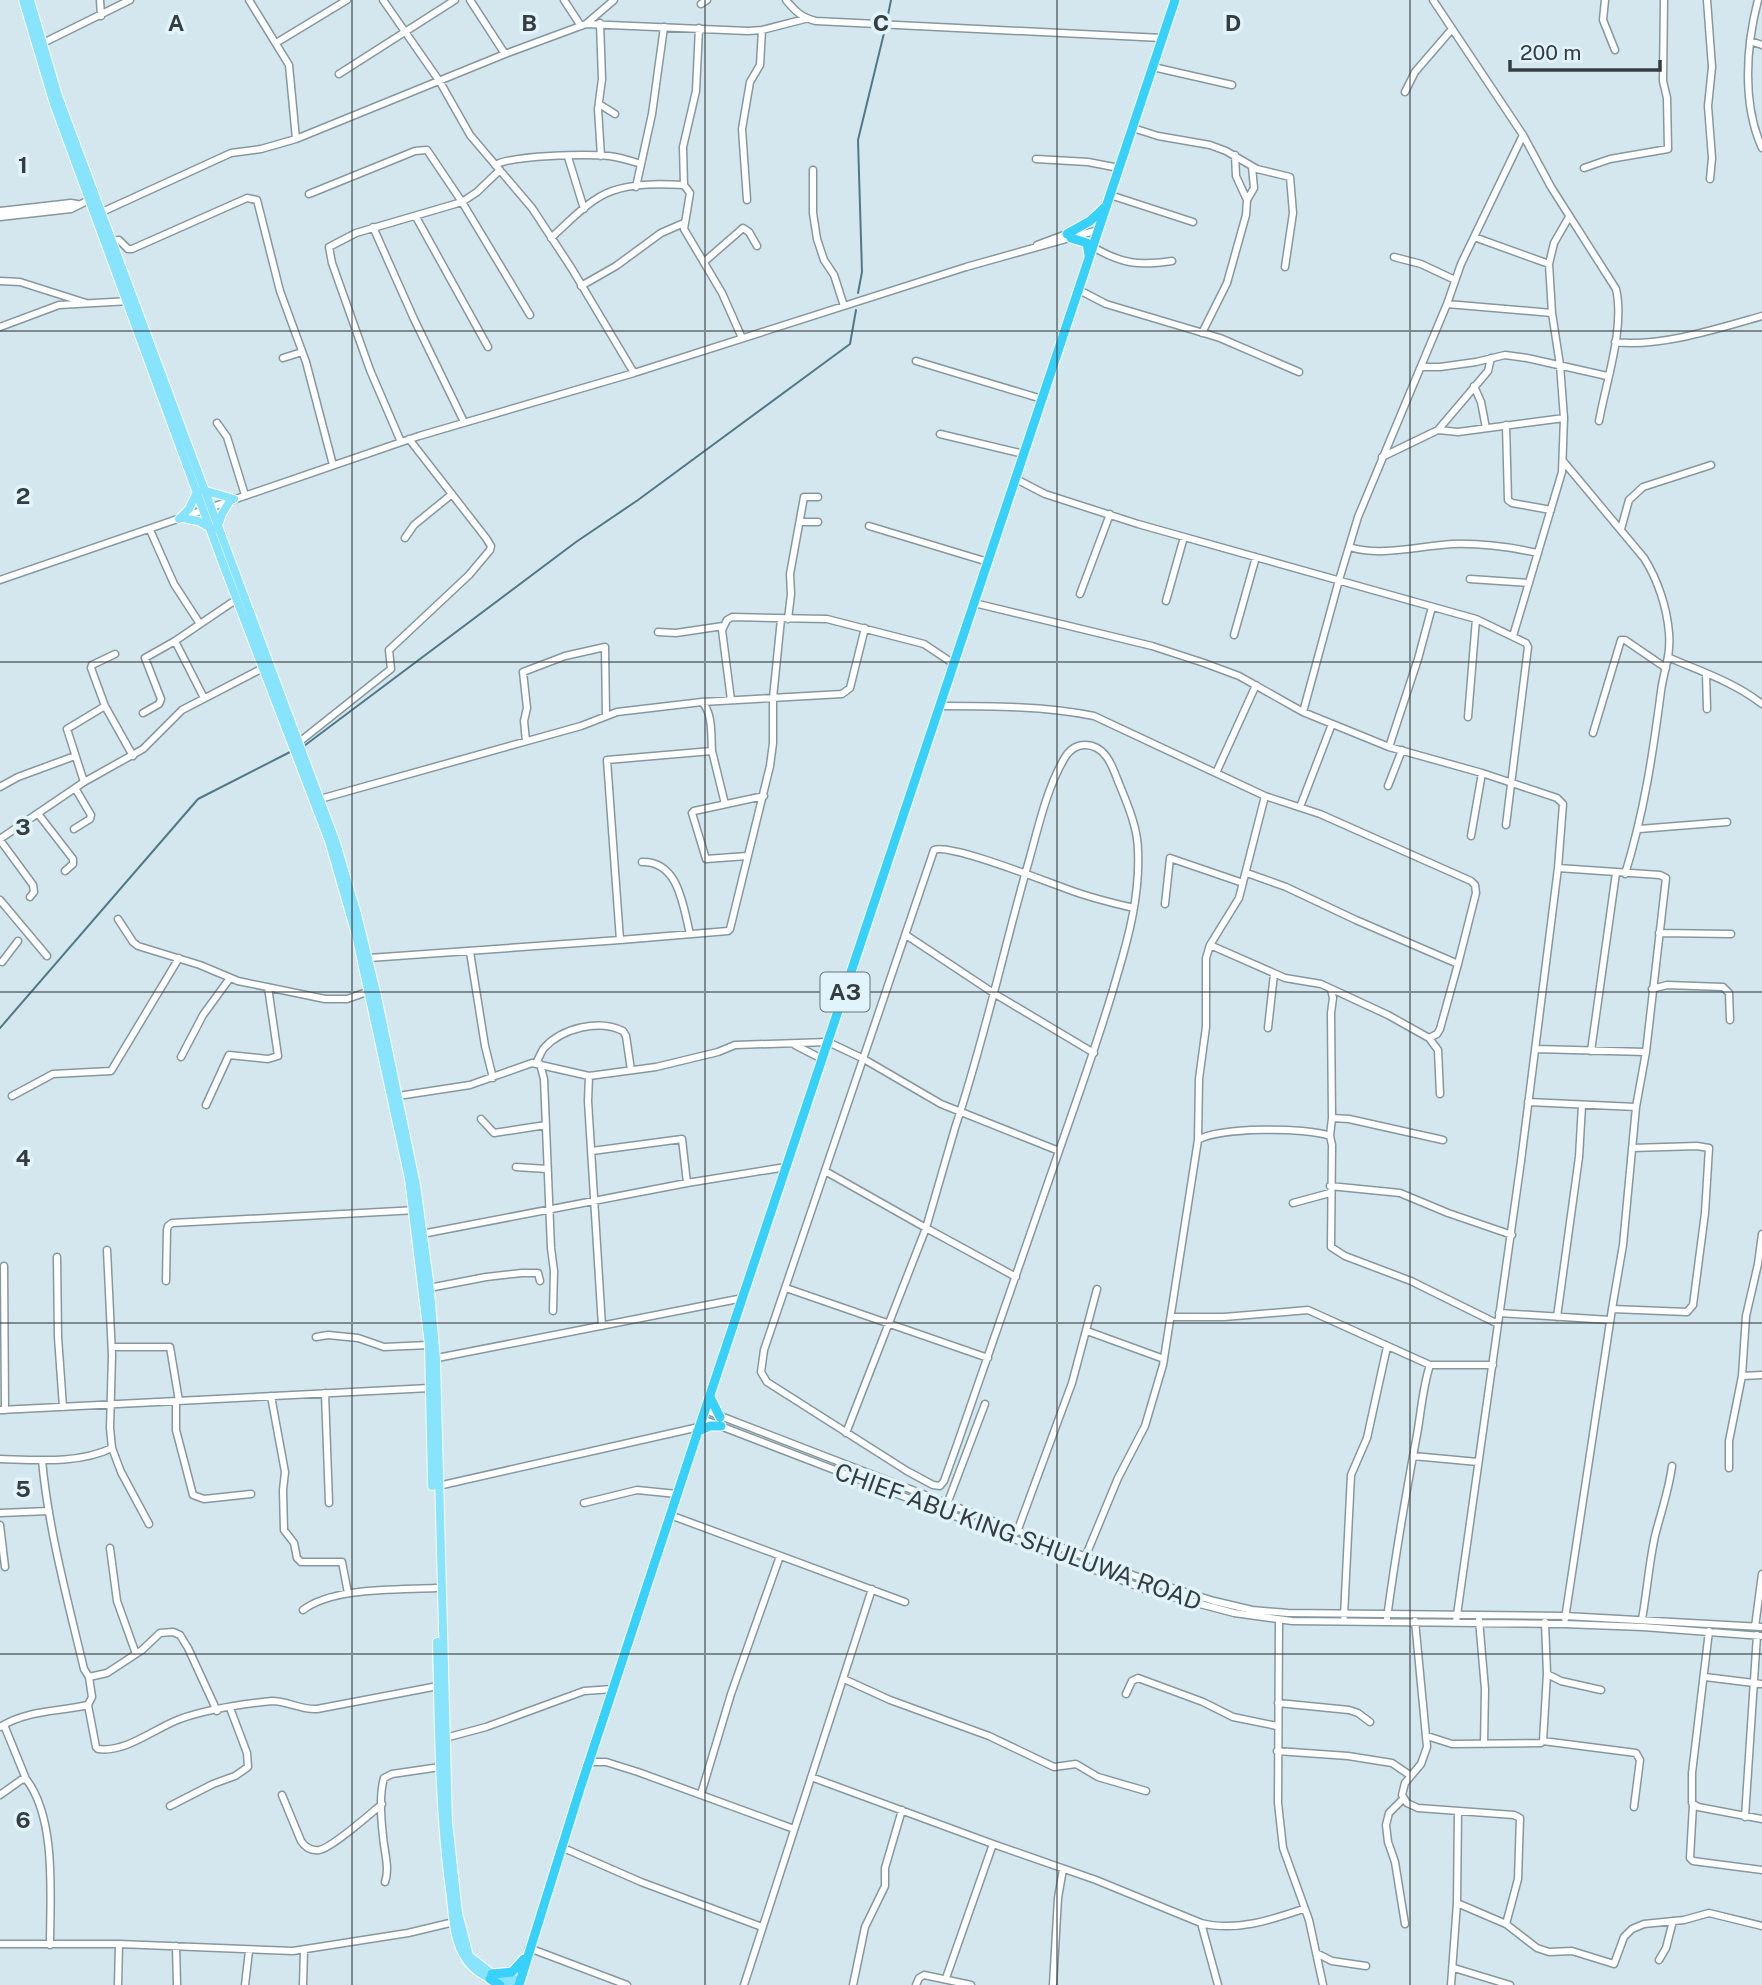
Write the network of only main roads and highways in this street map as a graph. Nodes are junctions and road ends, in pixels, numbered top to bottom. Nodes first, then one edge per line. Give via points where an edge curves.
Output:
1 (23, 0) edge
2 (30, 0) edge
3 (1175, 0) edge
4 (93, 198) junction
5 (1109, 199) junction
6 (1089, 260) junction
7 (130, 301) junction
8 (200, 491) junction
9 (214, 528) junction
10 (416, 1210) junction
11 (433, 1359) junction
12 (709, 1396) junction
13 (701, 1422) junction
14 (436, 1490) junction
15 (529, 1948) junction
16 (491, 1976) junction
17 (517, 1984) edge
18 (499, 1985) edge

1 - 4 main road via 45,78
2 - 4 main road
3 - 5 highway, A3
4 - 7 main road
4 - 7 main road via 102,212
5 - 6 highway, A3
5 - 6 highway via 1069,236 1087,243
6 - 12 highway, A3
7 - 8 main road
8 - 9 main road
8 - 9 main road via 232,500
8 - 9 main road via 181,518
9 - 10 main road via 329,841 370,991
9 - 10 main road via 349,884 398,1096
10 - 11 main road
10 - 11 main road via 429,1288
11 - 14 main road
11 - 14 main road via 430,1388
12 - 13 highway, A3
12 - 13 highway via 720,1421 710,1426
13 - 15 highway, A3
14 - 16 main road via 448,1821 458,1913 469,1956
14 - 16 main road via 442,1817 458,1942 467,1961 481,1974
15 - 16 highway via 515,1970
15 - 17 highway, A3
16 - 17 main road
16 - 18 highway

